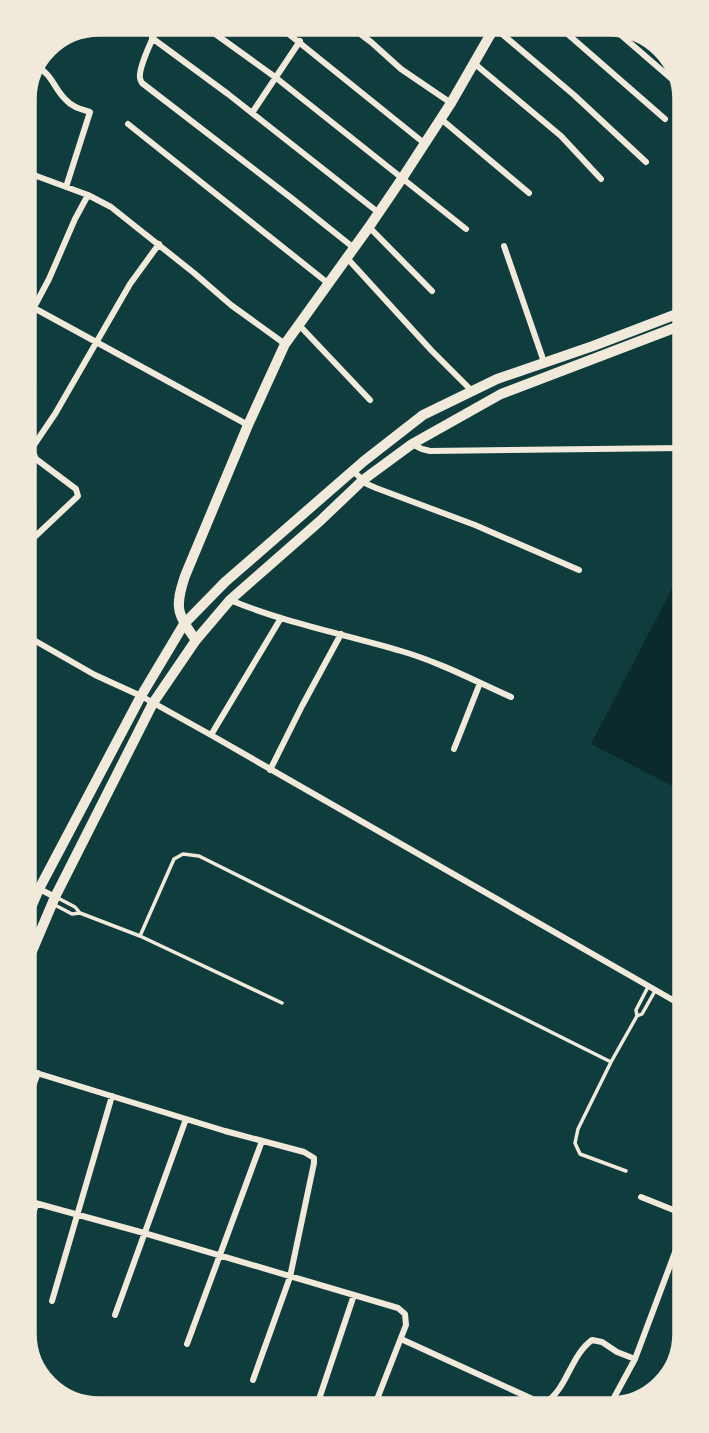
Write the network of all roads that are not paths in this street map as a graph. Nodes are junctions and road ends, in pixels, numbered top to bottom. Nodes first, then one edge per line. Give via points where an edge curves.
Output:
1 (154, 35) edge
2 (217, 35) edge
3 (292, 35) edge
4 (362, 35) edge
5 (491, 35) edge
6 (506, 35) edge
7 (569, 35) edge
8 (622, 36) edge
9 (152, 38) junction
10 (300, 41) junction
11 (475, 64) junction
12 (42, 70) edge
13 (275, 77) junction
14 (670, 78) edge
15 (451, 103) junction
16 (251, 113) junction
17 (441, 119) junction
18 (665, 120) dead end
19 (128, 124) dead end
20 (424, 143) junction
21 (646, 162) dead end
22 (35, 175) edge
23 (403, 177) junction
24 (601, 179) dead end
25 (66, 187) junction
26 (529, 193) dead end
27 (88, 195) junction
28 (379, 213) junction
29 (369, 228) junction
30 (466, 229) dead end
31 (159, 244) junction
32 (504, 246) dead end
33 (354, 248) junction
34 (347, 258) junction
35 (329, 284) junction
36 (432, 291) dead end
37 (35, 306) edge
38 (35, 309) edge
39 (674, 315) edge
40 (299, 325) junction
41 (674, 328) edge
42 (98, 342) junction
43 (285, 344) junction
44 (544, 362) junction
45 (472, 391) junction
46 (370, 400) dead end
47 (248, 425) junction
48 (35, 444) edge
49 (412, 444) junction
50 (674, 448) edge
51 (35, 457) edge
52 (354, 471) junction
53 (363, 480) junction
54 (35, 537) edge
55 (579, 570) dead end
56 (230, 600) junction
57 (281, 618) junction
58 (184, 624) junction
59 (341, 634) junction
60 (195, 640) junction
61 (35, 641) edge
62 (480, 683) junction
63 (141, 696) junction
64 (511, 697) dead end
65 (153, 703) junction
66 (211, 735) junction
67 (454, 749) dead end
68 (110, 754) junction
69 (124, 761) junction
70 (270, 770) junction
71 (35, 887) edge
72 (39, 889) junction
73 (35, 898) edge
74 (53, 900) junction
75 (140, 936) junction
76 (35, 944) edge
77 (648, 987) junction
78 (655, 991) junction
79 (674, 1001) edge
80 (282, 1003) dead end
81 (637, 1016) junction
82 (611, 1062) junction
83 (35, 1072) edge
84 (38, 1073) junction
85 (35, 1081) edge
86 (112, 1096) junction
87 (186, 1119) junction
88 (262, 1141) junction
89 (626, 1171) dead end
90 (641, 1197) dead end
91 (36, 1204) joint
92 (35, 1207) edge
93 (674, 1210) edge
94 (76, 1215) junction
95 (144, 1233) junction
96 (674, 1255) edge
97 (220, 1256) junction
98 (290, 1277) junction
99 (354, 1295) junction
100 (52, 1301) dead end
101 (115, 1315) dead end
102 (401, 1339) junction
103 (187, 1344) dead end
104 (635, 1359) junction
105 (253, 1380) dead end
106 (319, 1398) edge
107 (378, 1398) edge
108 (530, 1398) edge
109 (552, 1398) edge
110 (614, 1398) edge

1 - 9 street
2 - 13 street
3 - 10 street
4 - 15 street via 407,74
5 - 11 main road
6 - 21 street
7 - 18 street
8 - 14 street
9 - 16 street
9 - 33 street via 141,70 142,83
10 - 13 street
10 - 20 street
11 - 15 main road
11 - 24 street via 561,136
12 - 25 street via 63,97 90,112
13 - 16 street
13 - 23 street
15 - 17 main road
16 - 28 street
17 - 20 main road
17 - 26 street
19 - 35 street
20 - 23 main road
22 - 25 street
23 - 28 main road
23 - 30 street
25 - 27 street
27 - 31 street
27 - 37 street
28 - 29 main road
29 - 33 main road
29 - 36 street
31 - 42 street
31 - 43 street
32 - 44 street
33 - 34 main road
34 - 35 main road
34 - 45 street
35 - 40 main road
38 - 42 street
39 - 44 main road
40 - 43 main road
40 - 46 street
41 - 49 main road via 501,394
42 - 47 street
42 - 48 street
43 - 47 main road
44 - 45 main road
45 - 52 main road via 423,415
47 - 58 main road via 178,596
49 - 50 street via 430,451
49 - 53 main road
51 - 54 street via 76,489 78,496
52 - 53 street
52 - 58 main road via 225,582
53 - 55 street
53 - 56 main road
56 - 57 street
56 - 60 main road
57 - 59 street
57 - 66 street
58 - 60 main road
58 - 63 main road
59 - 62 street via 425,658
59 - 70 street
60 - 65 main road
61 - 63 street
62 - 64 street
62 - 67 street
63 - 65 street
63 - 68 main road
65 - 66 street
65 - 69 main road
66 - 70 street
68 - 69 main road
68 - 72 main road
69 - 74 main road
70 - 77 street
71 - 72 street
72 - 73 main road
72 - 74 street
74 - 75 lane
74 - 76 main road
75 - 80 lane
75 - 82 lane via 174,859 183,854 199,856
77 - 78 street
77 - 81 lane
78 - 79 street
78 - 81 lane
81 - 82 lane
82 - 89 lane via 575,1143 580,1154
83 - 84 street
84 - 85 street
84 - 86 street
86 - 87 street
86 - 94 street
87 - 88 street
87 - 95 street
88 - 97 street
88 - 98 street via 313,1158
90 - 93 street
91 - 92 street
91 - 94 street
94 - 95 street
94 - 100 street
95 - 97 street
95 - 101 street
96 - 104 street
97 - 98 street
97 - 103 street
98 - 99 street
98 - 105 street
99 - 102 street via 402,1311 406,1325
99 - 106 street
102 - 107 street
102 - 108 street
104 - 109 street via 592,1340
104 - 110 street

